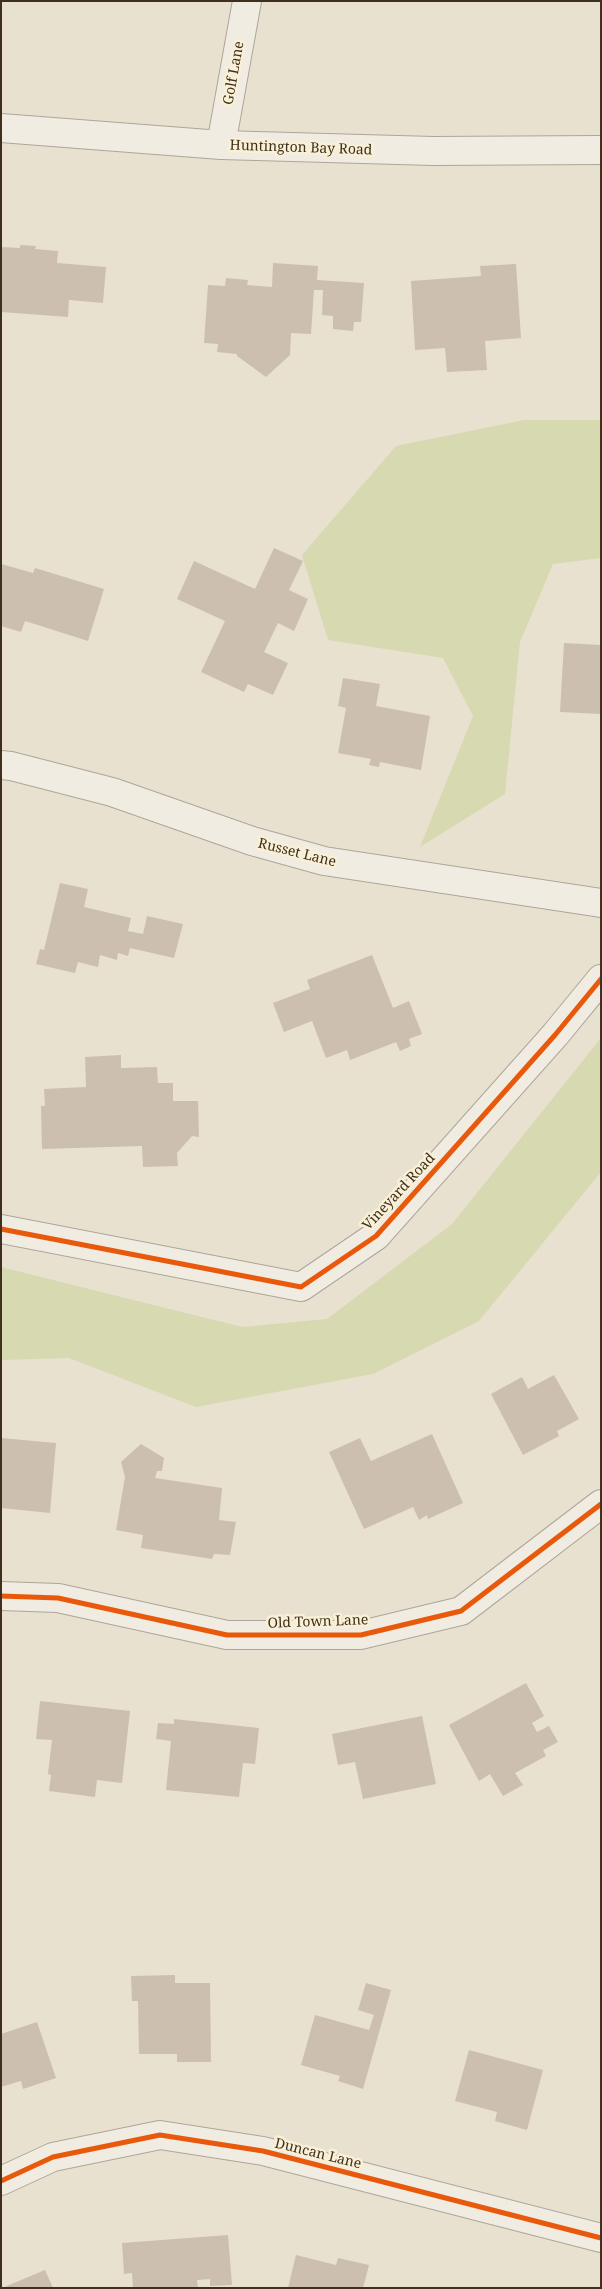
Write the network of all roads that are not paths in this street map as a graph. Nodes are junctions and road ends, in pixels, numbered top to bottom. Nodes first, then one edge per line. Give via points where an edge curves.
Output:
1 (247, 1) edge
2 (1, 128) edge
3 (221, 145) junction
4 (601, 150) edge
5 (1, 765) edge
6 (601, 903) edge
7 (601, 979) edge
8 (1, 1229) edge
9 (601, 1504) edge
10 (1, 1596) edge
11 (1, 2181) edge
12 (601, 2238) edge

1 - 3 street, Golf Lane
2 - 3 street, Huntington Bay Road
3 - 4 street, Huntington Bay Road via 433,151
5 - 6 street, Russet Lane via 112,792 252,841 324,862
7 - 8 street, Vineyard Road via 376,1236 301,1287
9 - 10 street, Old Town Lane via 461,1611 361,1635 227,1635 58,1598
11 - 12 street, Duncan Lane via 53,2157 160,2135 262,2152

